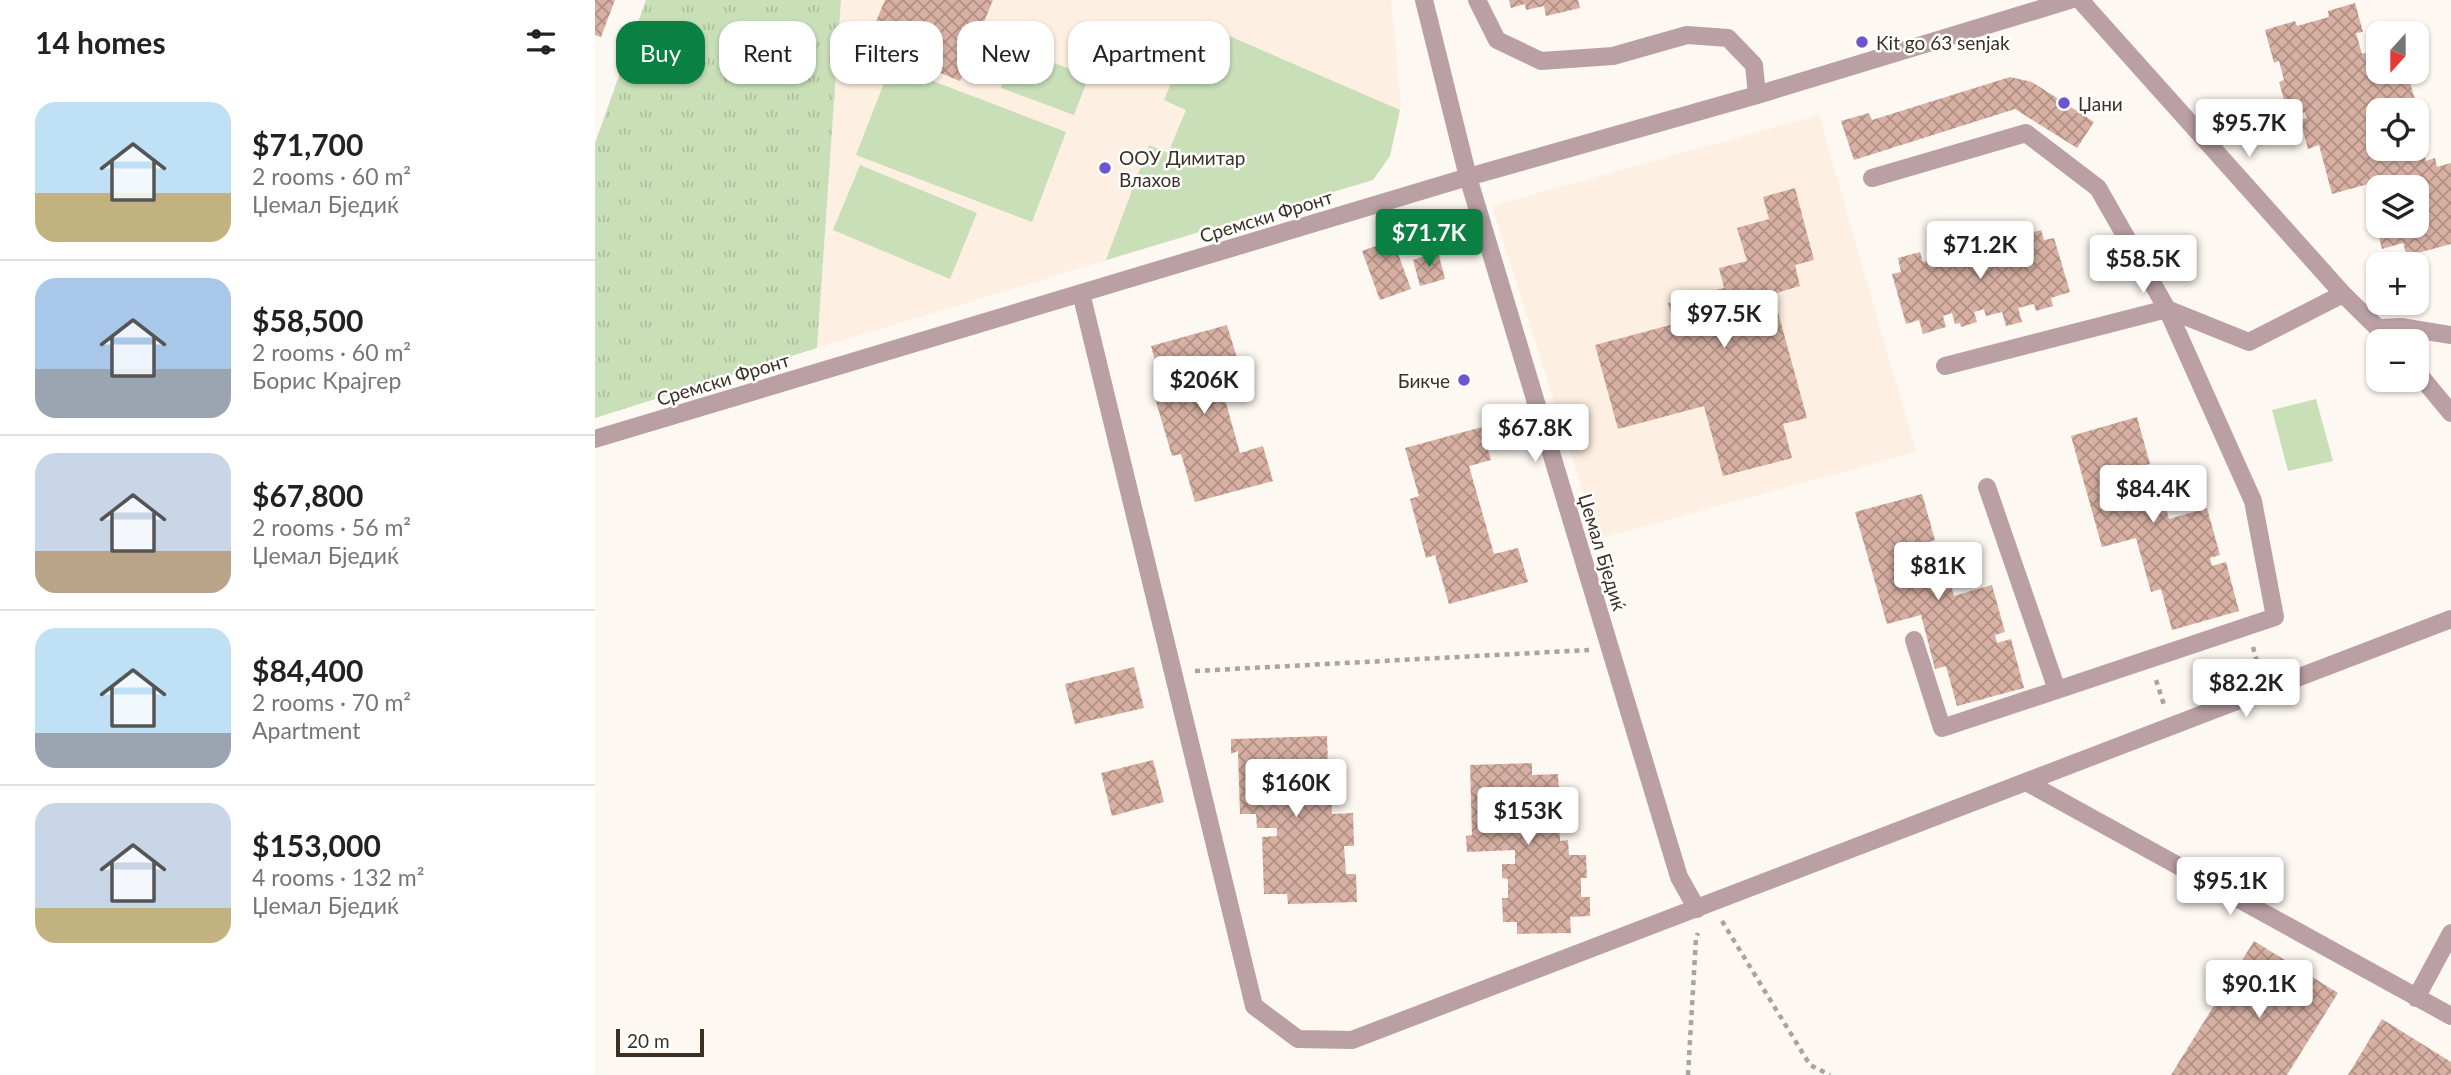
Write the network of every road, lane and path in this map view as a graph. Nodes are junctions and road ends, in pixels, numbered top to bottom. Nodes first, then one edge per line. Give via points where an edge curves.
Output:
1 (1424, 0) edge
2 (1477, 0) edge
3 (2070, 0) edge
4 (2080, 0) edge
5 (1757, 94) junction
6 (1468, 177) junction
7 (1872, 178) dead end
8 (1081, 293) junction
9 (2343, 293) junction
10 (2167, 309) junction
11 (2380, 329) edge
12 (2429, 331) edge
13 (2451, 335) edge
14 (1945, 366) dead end
15 (2429, 386) edge
16 (2451, 413) edge
17 (595, 439) edge
18 (1987, 487) dead end
19 (2451, 619) edge
20 (2247, 626) junction
21 (1914, 640) dead end
22 (1611, 649) junction
23 (2149, 659) junction
24 (1173, 672) junction
25 (2057, 690) junction
26 (2265, 691) junction
27 (2172, 727) junction
28 (2028, 783) junction
29 (1704, 906) junction
30 (2451, 933) edge
31 (2416, 998) junction
32 (2451, 1016) edge
33 (1688, 1075) edge
34 (1830, 1075) edge

1 - 6 street, Џемал Бједиќ
2 - 5 street via 1497,40 1541,61 1613,56 1687,35 1728,38 1754,65
3 - 5 street, Сремски Фронт
4 - 9 street
5 - 6 street, Сремски Фронт
6 - 8 street, Сремски Фронт
6 - 22 street, Џемал Бједиќ
7 - 10 street via 2026,133 2098,188
8 - 17 street, Сремски Фронт
8 - 24 street
9 - 10 street via 2249,342
9 - 11 street
10 - 14 street
10 - 20 street via 2253,501 2275,617
12 - 13 street
15 - 16 street
18 - 25 street
19 - 26 street
20 - 23 street
20 - 26 path
21 - 25 street via 1942,728
22 - 24 path
22 - 29 street, Џемал Бједиќ via 1679,877
23 - 25 street
23 - 27 path
24 - 29 street via 1254,1006 1298,1040 1352,1040
26 - 27 street
27 - 28 street
28 - 29 street
28 - 31 street
29 - 33 path via 1696,938
29 - 34 path via 1810,1065
30 - 31 street
31 - 32 street

